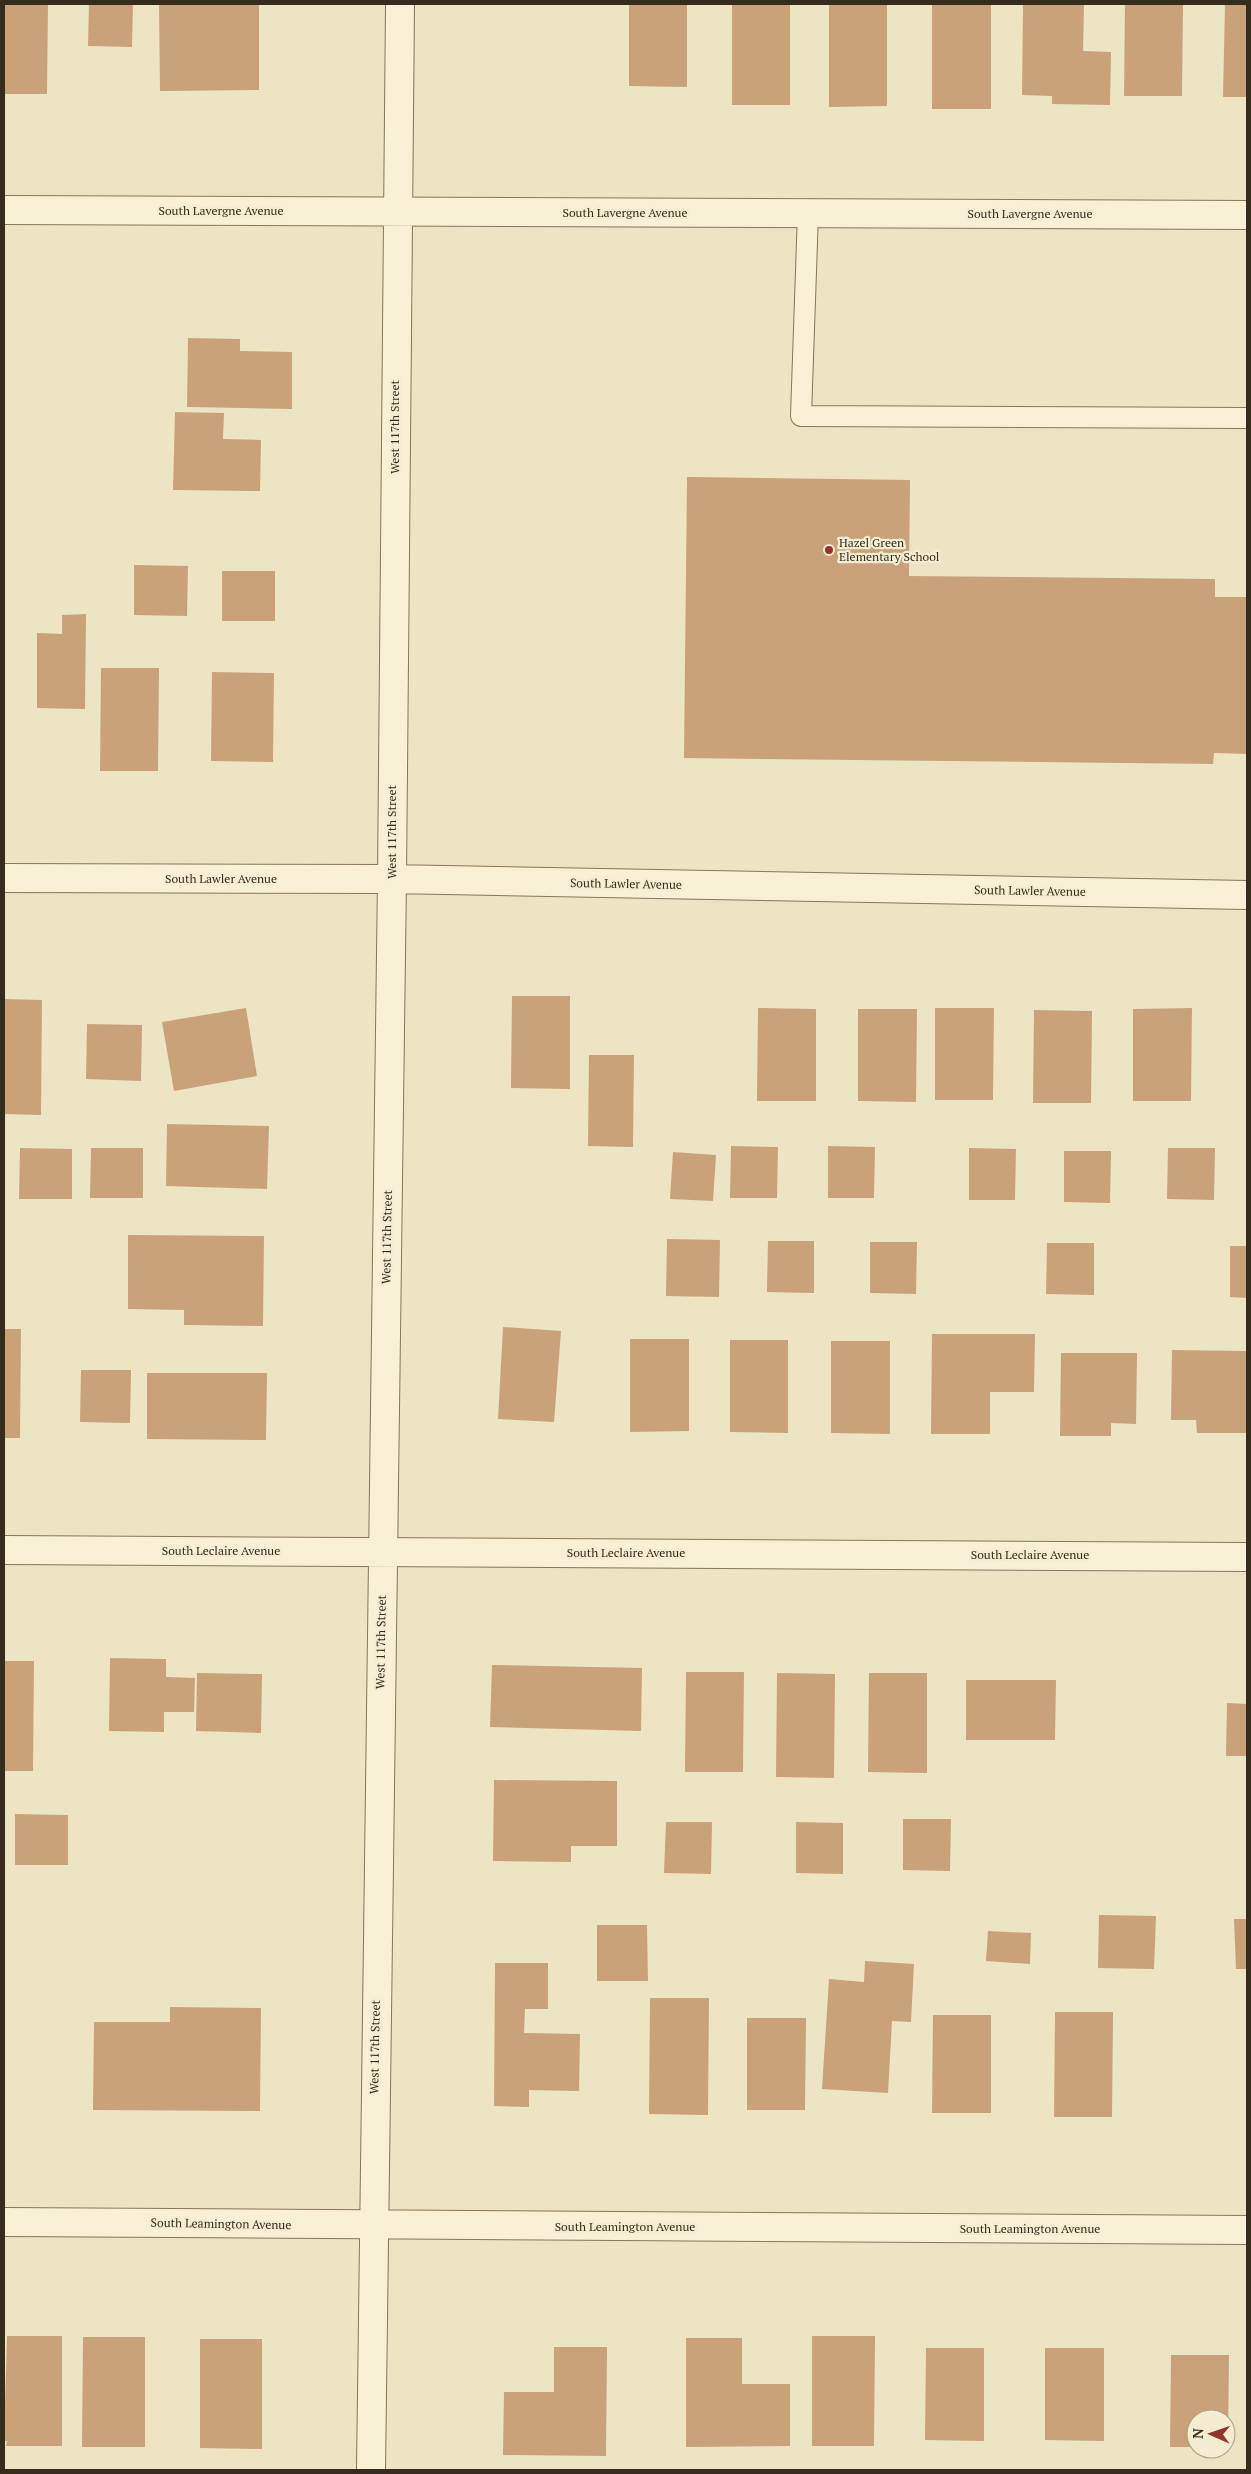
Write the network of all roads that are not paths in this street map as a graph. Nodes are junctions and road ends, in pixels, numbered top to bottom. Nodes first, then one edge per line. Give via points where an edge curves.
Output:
1 (400, 4) edge
2 (4, 210) edge
3 (396, 212) junction
4 (808, 213) junction
5 (1247, 215) edge
6 (1247, 418) edge
7 (4, 878) edge
8 (392, 879) junction
9 (1247, 895) edge
10 (4, 1550) edge
11 (382, 1552) junction
12 (1247, 1557) edge
13 (4, 2222) edge
14 (373, 2225) junction
15 (1247, 2230) edge
16 (371, 2470) edge

1 - 3 street, West 117th Street
2 - 3 street, South Lavergne Avenue
3 - 4 street, South Lavergne Avenue
3 - 8 street, West 117th Street
4 - 5 street, South Lavergne Avenue
4 - 6 lane via 801,416
7 - 8 street, South Lawler Avenue
8 - 9 street, South Lawler Avenue
8 - 11 street, West 117th Street
10 - 11 street, South Leclaire Avenue
11 - 12 street, South Leclaire Avenue
11 - 14 street, West 117th Street
13 - 14 street, South Leamington Avenue
14 - 15 street, South Leamington Avenue
14 - 16 street, West 117th Street

